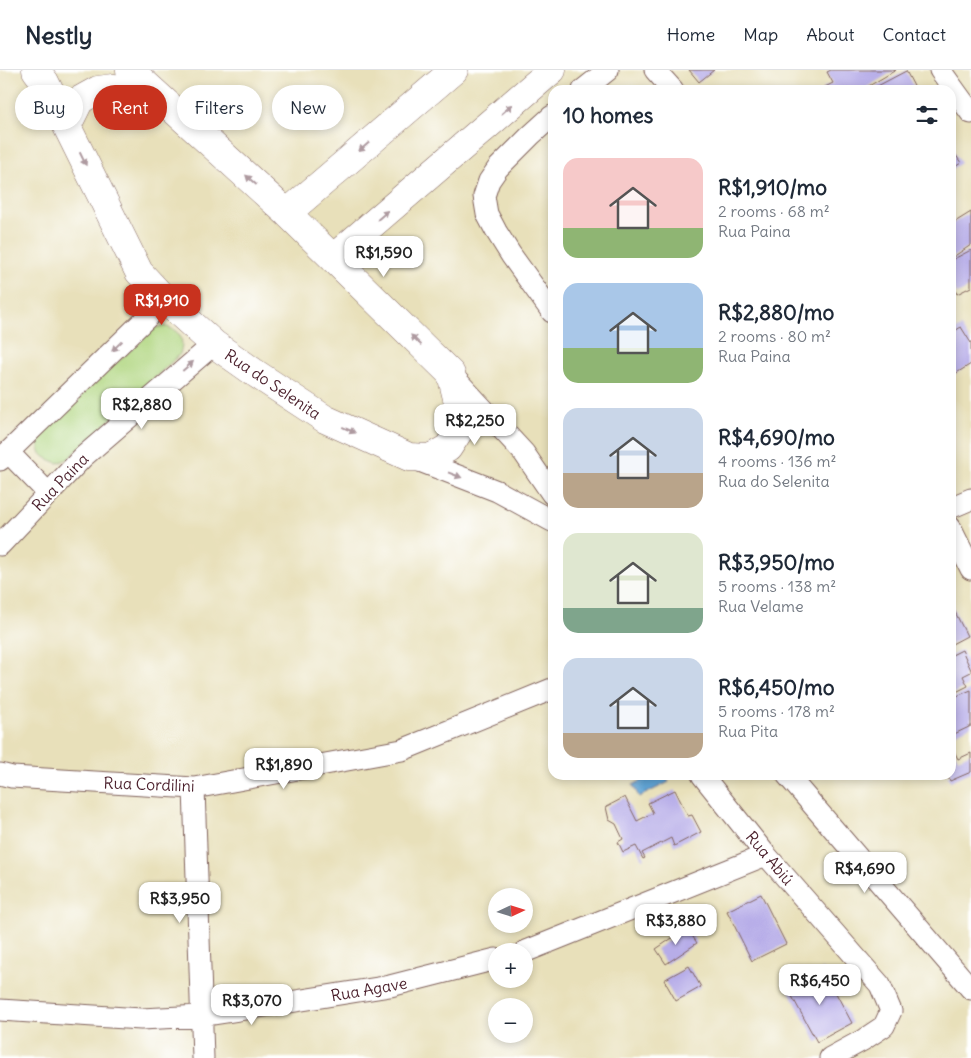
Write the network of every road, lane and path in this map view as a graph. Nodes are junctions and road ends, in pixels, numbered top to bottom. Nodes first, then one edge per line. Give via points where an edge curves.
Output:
1 (36, 70) edge
2 (130, 70) edge
3 (454, 70) edge
4 (552, 70) edge
5 (608, 70) edge
6 (655, 70) edge
7 (940, 70) edge
8 (46, 85) edge
9 (146, 85) edge
10 (589, 85) edge
11 (669, 85) edge
12 (951, 85) edge
13 (956, 92) edge
14 (167, 105) edge
15 (971, 113) edge
16 (548, 120) edge
17 (69, 130) edge
18 (287, 213) junction
19 (333, 258) junction
20 (165, 300) junction
21 (548, 306) edge
22 (214, 344) junction
23 (451, 374) junction
24 (4, 456) edge
25 (409, 457) junction
26 (548, 488) edge
27 (48, 493) junction
28 (971, 499) edge
29 (956, 505) edge
30 (548, 519) edge
31 (956, 540) edge
32 (0, 545) edge
33 (971, 569) edge
34 (548, 691) edge
35 (0, 774) edge
36 (706, 780) edge
37 (791, 780) edge
38 (194, 788) junction
39 (764, 856) junction
40 (533, 948) edge
41 (488, 961) edge
42 (971, 989) edge
43 (0, 1010) edge
44 (200, 1016) junction
45 (202, 1058) edge
46 (830, 1058) edge

1 - 8 street, Rua do Selenita
2 - 9 street
3 -> 18 street
19 -> 4 street
5 - 10 street
6 - 11 street
7 - 12 street
13 - 15 street
18 -> 14 street
16 - 21 street via 498,168 489,180 484,196 487,214 496,231
17 -> 20 street, Rua do Selenita via 139,272
18 - 19 street
23 -> 19 street
20 - 22 street, Rua do Selenita
20 -> 24 street
22 -> 25 street, Rua do Selenita via 325,419
27 -> 22 street, Rua Paina via 83,457
23 - 25 street via 461,414 459,431 448,448 430,458
23 - 26 street via 524,453
24 - 27 street
25 -> 30 street, Rua do Selenita via 497,491
27 - 32 street, Rua Paina
28 - 29 street
31 - 33 street
34 - 38 street, Rua Cordilini via 402,750
35 - 38 street, Rua Cordilini
36 - 39 street, Rua Abiú
37 - 42 street
38 - 44 street
39 - 40 street
39 - 46 street, Rua Abiú via 880,985 891,1011 884,1026
41 - 44 street, Rua Agave via 390,986
43 - 44 street, Rua Agave via 141,1019
44 - 45 street

